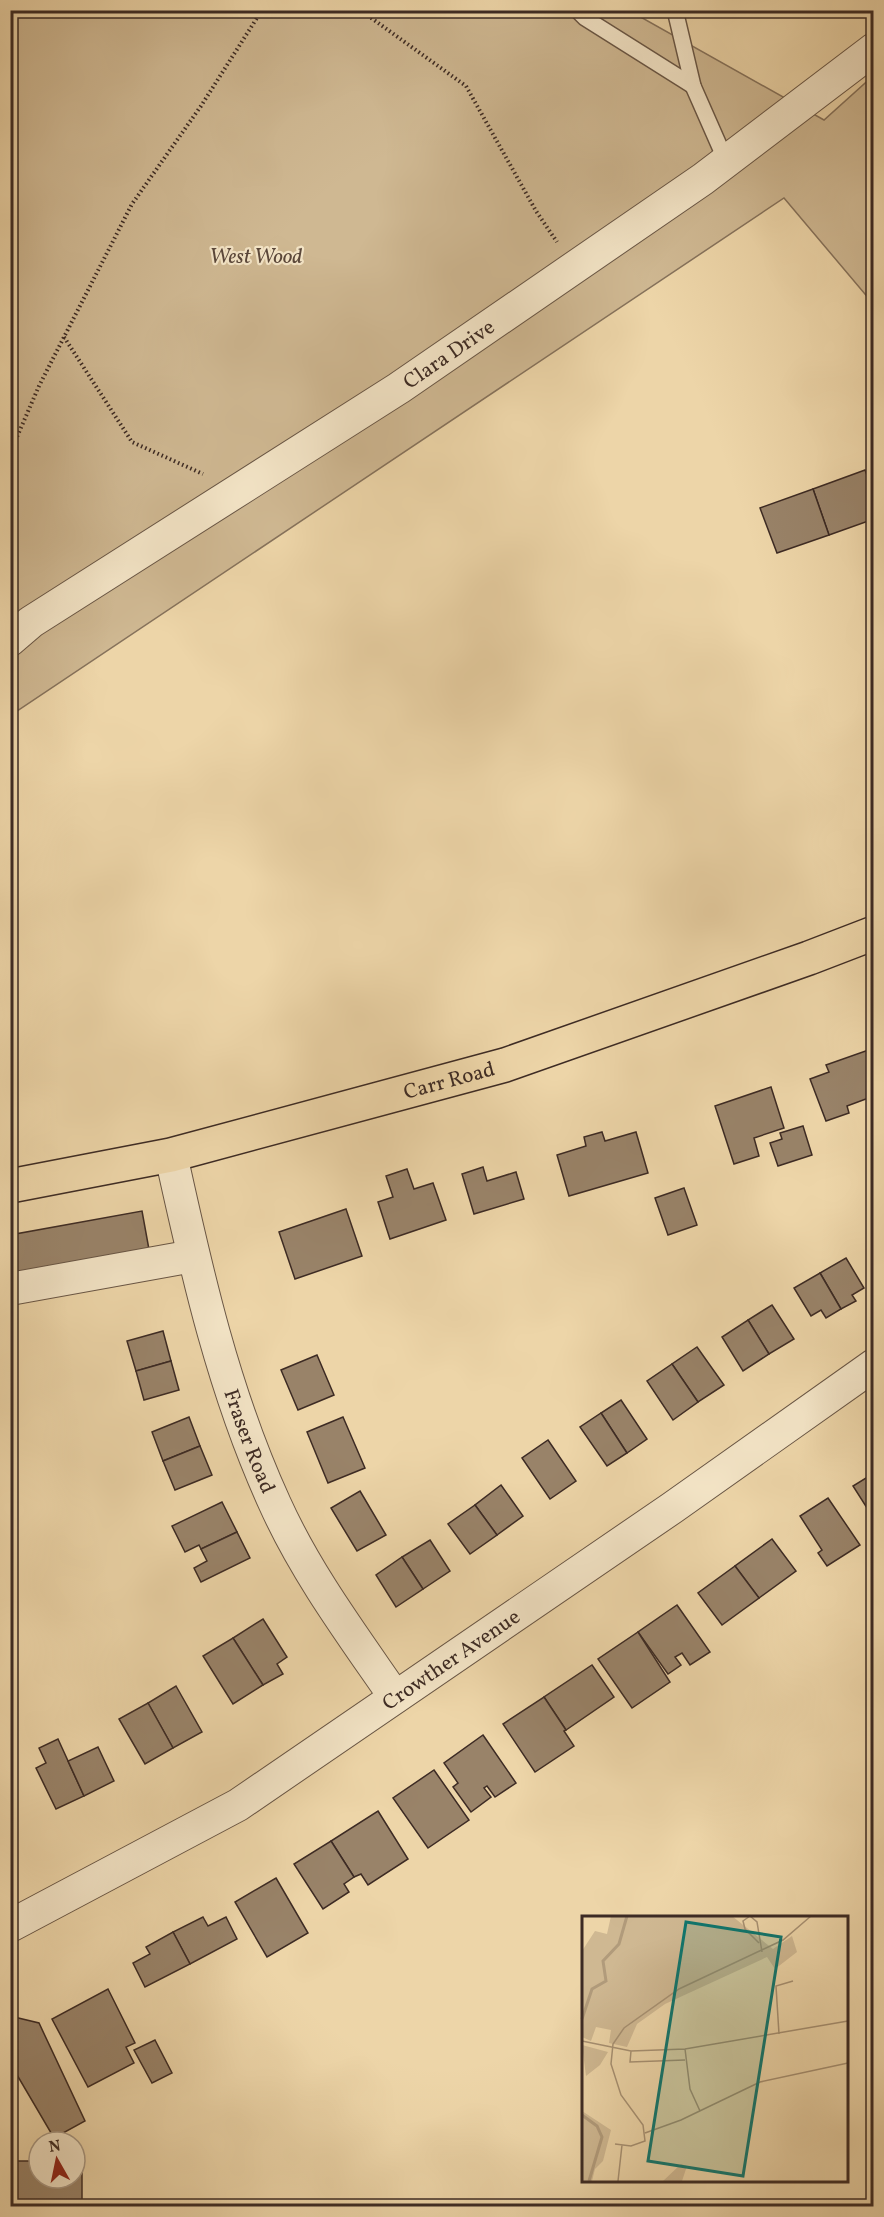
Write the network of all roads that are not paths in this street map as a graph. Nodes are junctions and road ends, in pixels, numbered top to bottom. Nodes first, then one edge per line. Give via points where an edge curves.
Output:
1 (577, 10) edge
2 (675, 10) edge
3 (873, 49) edge
4 (693, 86) junction
5 (726, 161) junction
6 (10, 640) edge
7 (873, 933) edge
8 (171, 1155) junction
9 (10, 1186) edge
10 (193, 1256) junction
11 (10, 1289) edge
12 (873, 1365) edge
13 (395, 1697) junction
14 (10, 1926) edge

1 - 4 lane
2 - 4 lane
3 - 5 street, Clara Drive
4 - 5 lane
5 - 6 street, Clara Drive via 399,388 31,622
7 - 8 main road, Carr Road via 505,1065
8 - 9 main road, Carr Road
8 - 10 street, Fraser Road
10 - 11 street
10 - 13 street, Fraser Road via 219,1357 275,1506 313,1574
12 - 13 street, Crowther Avenue
13 - 14 street, Crowther Avenue via 238,1805

